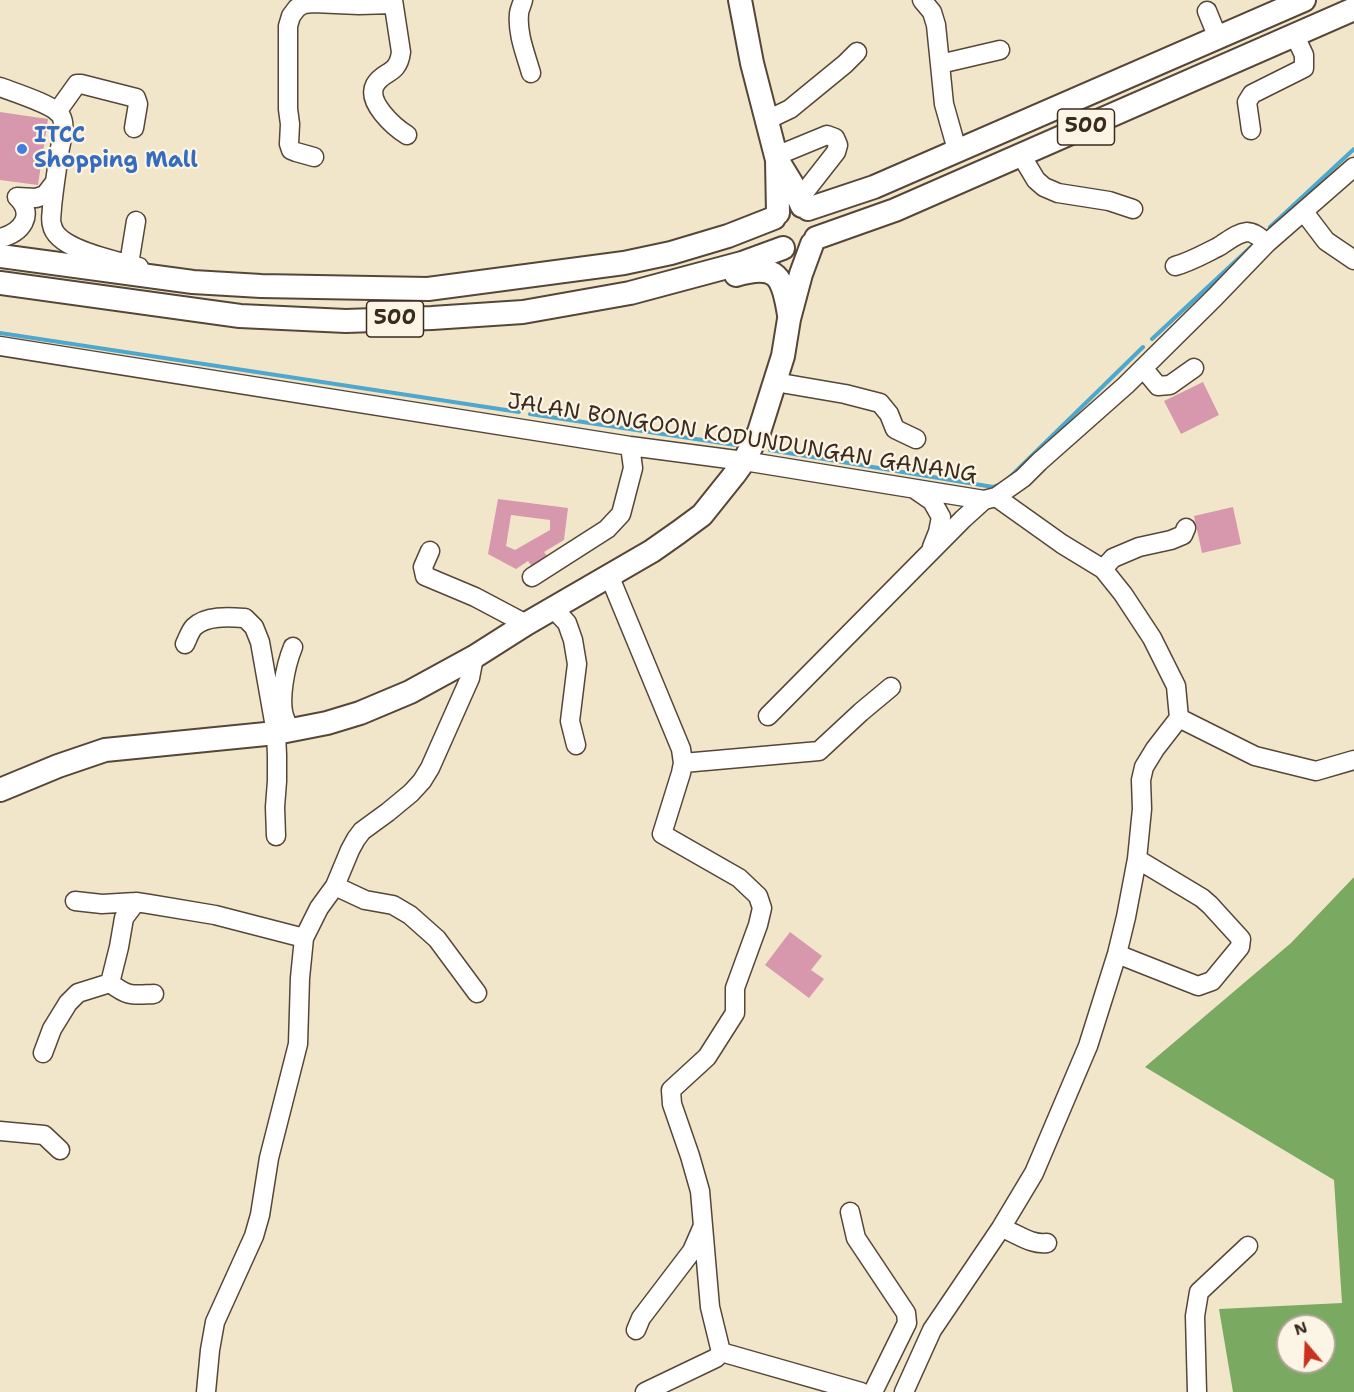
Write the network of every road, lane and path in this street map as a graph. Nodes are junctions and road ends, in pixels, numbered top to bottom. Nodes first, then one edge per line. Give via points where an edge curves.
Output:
1 (523, 0) edge
2 (740, 0) edge
3 (922, 0) edge
4 (1304, 0) edge
5 (393, 2) edge
6 (1354, 9) edge
7 (1207, 11) dead end
8 (1295, 36) junction
9 (1218, 38) junction
10 (1000, 50) dead end
11 (857, 52) dead end
12 (940, 64) junction
13 (531, 73) dead end
14 (0, 87) edge
15 (57, 112) junction
16 (767, 120) junction
17 (134, 128) dead end
18 (1251, 130) dead end
19 (407, 135) dead end
20 (957, 150) junction
21 (1021, 155) junction
22 (314, 157) dead end
23 (776, 158) junction
24 (1354, 167) edge
25 (54, 182) junction
26 (804, 204) junction
27 (1133, 209) dead end
28 (1304, 212) junction
29 (776, 215) junction
30 (136, 221) dead end
31 (0, 238) edge
32 (814, 241) junction
33 (1267, 243) junction
34 (783, 248) junction
35 (0, 256) edge
36 (1354, 260) edge
37 (129, 264) junction
38 (1175, 267) dead end
39 (193, 282) junction
40 (0, 283) edge
41 (652, 287) junction
42 (789, 319) junction
43 (0, 346) edge
44 (1143, 368) junction
45 (1194, 369) dead end
46 (775, 382) junction
47 (916, 439) dead end
48 (630, 446) junction
49 (744, 461) junction
50 (915, 489) junction
51 (990, 499) junction
52 (1186, 528) dead end
53 (430, 551) dead end
54 (931, 551) junction
55 (1103, 569) junction
56 (609, 575) junction
57 (532, 576) dead end
58 (554, 608) junction
59 (526, 624) junction
60 (185, 644) dead end
61 (293, 646) dead end
62 (474, 657) junction
63 (891, 687) dead end
64 (768, 716) dead end
65 (1179, 718) junction
66 (283, 732) junction
67 (576, 745) dead end
68 (1354, 760) edge
69 (683, 763) junction
70 (0, 790) edge
71 (276, 836) dead end
72 (1137, 859) junction
73 (335, 886) junction
74 (75, 901) dead end
75 (136, 902) junction
76 (304, 938) junction
77 (1117, 954) junction
78 (110, 983) junction
79 (477, 993) dead end
80 (154, 994) dead end
81 (43, 1053) dead end
82 (0, 1131) edge
83 (60, 1150) dead end
84 (850, 1212) dead end
85 (702, 1227) junction
86 (1001, 1228) junction
87 (1047, 1243) dead end
88 (1248, 1246) dead end
89 (636, 1330) dead end
90 (721, 1352) junction
91 (810, 1385) edge
92 (206, 1392) edge
93 (645, 1392) edge
94 (861, 1392) edge
95 (873, 1392) edge
96 (904, 1392) edge
97 (1197, 1392) edge

1 - 13 street via 519,12 521,40
2 - 16 main road
3 - 12 street via 936,25
4 - 9 main road, 500
5 - 19 street via 400,59 375,84 373,93 380,110
5 - 22 street via 313,3 297,8 291,16 289,144 291,150
6 - 8 main road, 500
7 - 9 street
8 - 18 street via 1304,55 1304,68 1252,94 1247,102
8 - 21 main road, 500
9 - 20 main road, 500
10 - 12 street
11 - 16 street via 790,109
12 - 20 street via 944,104
14 - 15 street
15 - 17 street via 77,84 81,84 136,98
15 - 25 street via 64,128
16 - 23 main road
20 - 26 main road, 500 via 874,187
21 - 27 street via 1044,187
21 - 32 main road, 500
23 - 26 main road
23 - 26 street via 827,135 835,138 837,152
23 - 29 main road
24 - 28 street, JALAN BONGOON KODUNDUNGAN GANANG
25 - 31 street via 45,195 17,197 23,202 26,218 21,228
25 - 37 street via 51,225 60,240 76,249
26 - 29 main road, 500 via 789,205
26 - 32 main road via 817,219
28 - 33 street, JALAN BONGOON KODUNDUNGAN GANANG
28 - 36 street via 1326,241
29 - 34 main road via 772,232
29 - 39 main road, 500 via 728,236 624,263 428,289
30 - 37 street
32 - 34 main road, 500 via 800,251
32 - 42 main road
33 - 38 street via 1247,232
33 - 44 street, JALAN BONGOON KODUNDUNGAN GANANG
34 - 41 main road, 500
35 - 39 main road, 500
37 - 39 street
40 - 41 main road, 500 via 240,316 346,321 523,312
41 - 42 main road via 672,289 749,271 768,272 781,282
42 - 46 main road
43 - 48 street, JALAN BONGOON KODUNDUNGAN GANANG
44 - 45 street via 1158,386 1170,385
44 - 51 street, JALAN BONGOON KODUNDUNGAN GANANG via 1023,478
46 - 47 street via 880,403 890,414 895,429
46 - 49 main road via 759,432
48 - 49 street, JALAN BONGOON KODUNDUNGAN GANANG
48 - 57 street via 633,468 621,514 607,529
49 - 50 street, JALAN BONGOON KODUNDUNGAN GANANG
49 - 56 main road via 702,515 652,551
50 - 51 street, JALAN BONGOON KODUNDUNGAN GANANG
50 - 54 street via 932,501 941,517
51 - 54 street
51 - 55 street
52 - 55 street via 1183,535 1171,540 1113,558
53 - 59 street via 423,567 425,576
54 - 64 street
55 - 65 street via 1152,638 1176,686
56 - 58 main road
56 - 69 street via 681,749
58 - 59 main road
58 - 67 street via 567,623 577,664 570,721
59 - 62 main road
60 - 66 street via 199,623 224,616 245,618 260,642
61 - 66 street via 282,698
62 - 66 main road via 410,692 360,713
62 - 73 street via 470,678 430,768 411,793 362,831
63 - 69 street via 819,752
65 - 68 street via 1255,756 1316,771
65 - 72 street via 1144,768
66 - 70 main road via 105,750
66 - 71 street via 278,755
69 - 85 street via 662,834 739,878 758,896 762,908 735,988 735,1013 707,1057 671,1090 672,1104 697,1177
72 - 77 street
72 - 77 street via 1202,898 1241,939 1240,947 1212,981 1198,986
73 - 76 street
73 - 79 street via 365,900 393,905 410,915 442,945
74 - 75 street
75 - 76 street via 215,915
75 - 78 street via 124,918
76 - 92 street via 298,1044 254,1236 215,1322
77 - 86 street via 1088,1046 1034,1173
78 - 80 street via 124,993
78 - 81 street via 78,993 68,1003
82 - 83 street via 44,1135
84 - 95 street via 856,1238 906,1314 907,1323
85 - 89 street via 692,1251
85 - 90 street via 710,1307
86 - 87 street via 1039,1244
86 - 96 street via 932,1330
88 - 97 street via 1199,1292 1195,1316
90 - 91 street
90 - 93 street
91 - 94 street

